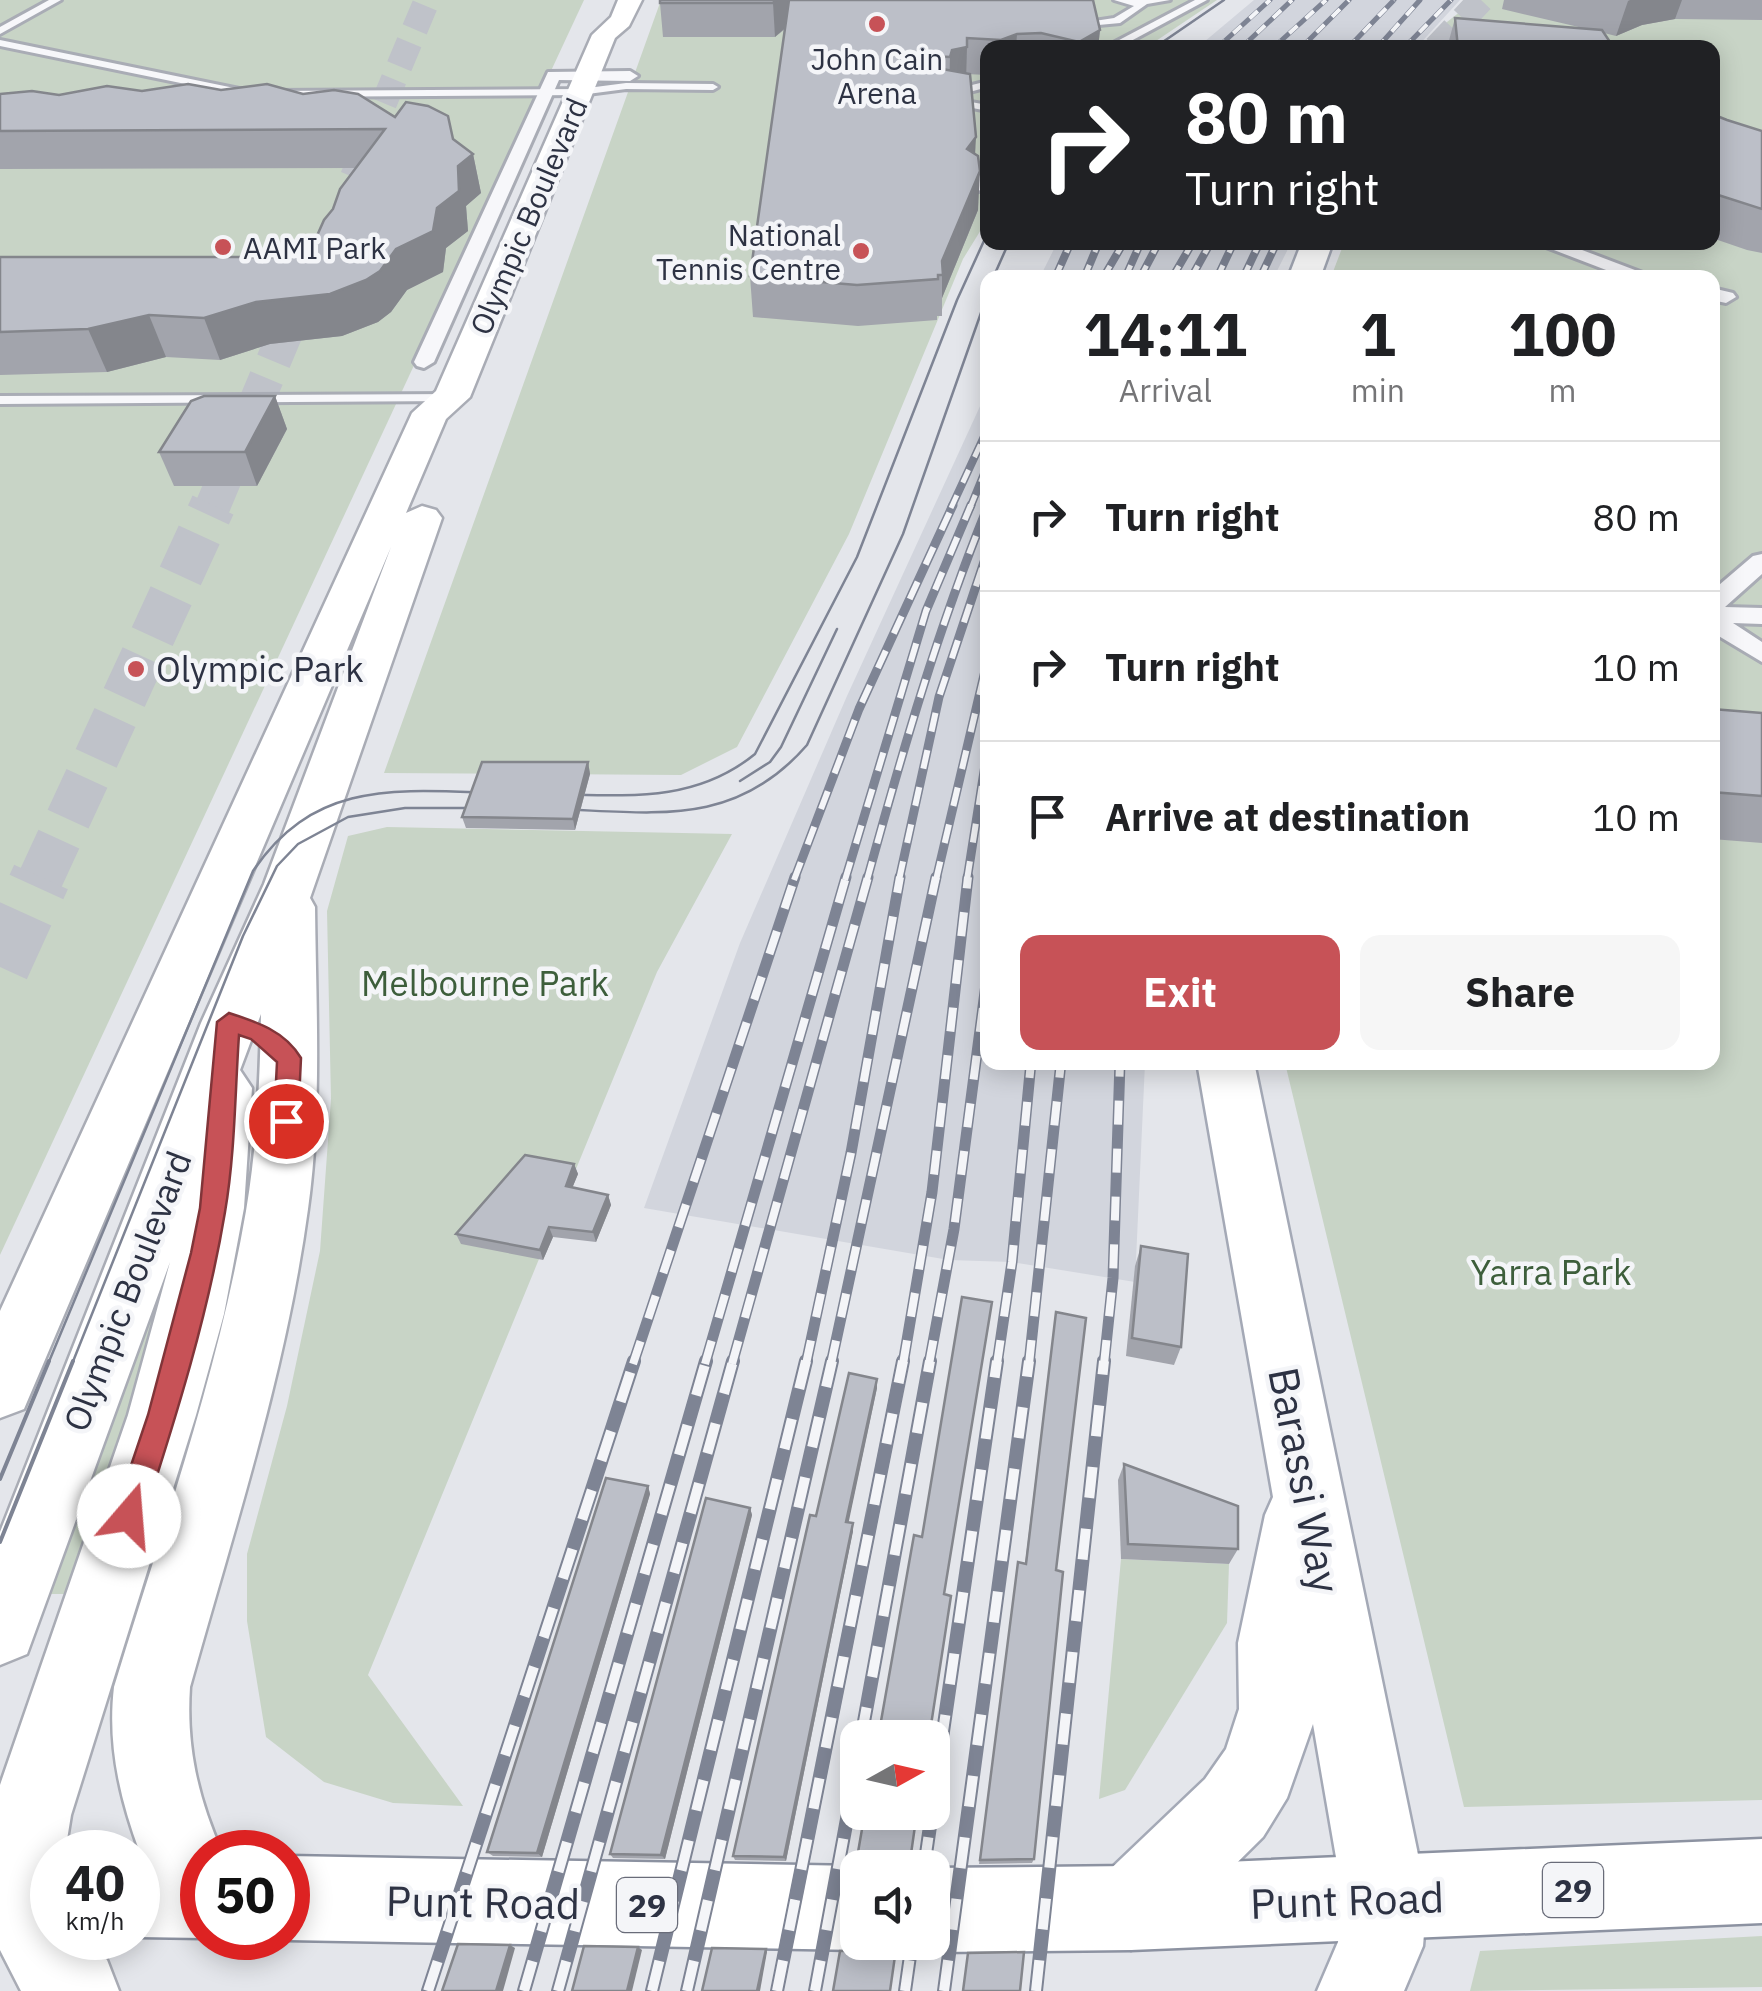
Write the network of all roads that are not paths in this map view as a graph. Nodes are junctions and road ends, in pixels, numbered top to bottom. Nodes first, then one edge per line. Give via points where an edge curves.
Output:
1 (56, 0) edge
2 (608, 0) edge
3 (630, 0) edge
4 (1165, 0) edge
5 (1202, 0) edge
6 (1124, 1) edge
7 (1091, 24) edge
8 (0, 31) edge
9 (604, 35) junction
10 (1124, 40) edge
11 (0, 43) edge
12 (630, 76) dead end
13 (980, 85) edge
14 (571, 86) junction
15 (951, 86) edge
16 (966, 86) junction
17 (714, 93) dead end
18 (249, 94) junction
19 (178, 95) edge
20 (946, 100) edge
21 (960, 101) junction
22 (980, 106) edge
23 (980, 182) edge
24 (975, 188) edge
25 (1565, 250) edge
26 (1624, 270) edge
27 (438, 380) junction
28 (0, 400) edge
29 (1761, 558) edge
30 (1720, 597) edge
31 (1762, 616) edge
32 (1720, 617) edge
33 (1720, 623) edge
34 (1762, 654) edge
35 (238, 852) junction
36 (290, 884) junction
37 (259, 1040) junction
38 (148, 1046) junction
39 (1227, 1070) edge
40 (0, 1386) edge
41 (1306, 1492) junction
42 (0, 1627) edge
43 (1762, 1880) edge
44 (25, 1893) edge
45 (180, 1896) edge
46 (310, 1898) edge
47 (1384, 1898) junction
48 (840, 1908) edge
49 (1132, 1908) junction
50 (950, 1910) edge
51 (76, 1991) edge
52 (1360, 1991) edge

1 - 8 lane
2 - 9 main road, Olympic Boulevard via 598,21
3 - 9 main road, Olympic Boulevard via 621,21
4 - 6 lane
5 - 10 lane
6 - 7 lane via 1142,5 1117,20
9 - 14 main road, Olympic Boulevard
11 - 18 lane
12 - 14 street
13 - 16 lane
14 - 17 lane via 626,99
14 - 18 lane
14 - 27 main road, Olympic Boulevard
15 - 16 lane
16 - 21 lane via 956,92
18 - 19 lane
20 - 21 lane
21 - 22 lane
23 - 24 lane
25 - 26 street
27 - 28 lane
27 - 35 main road, Olympic Boulevard via 430,412
27 - 36 main road, Olympic Boulevard via 462,412
29 - 30 street
31 - 32 street
33 - 34 street
35 - 37 main road
35 - 38 main road, Olympic Boulevard
36 - 37 main road, Olympic Boulevard
36 - 37 main road
37 - 38 main road via 187,1024
37 - 42 main road, Olympic Boulevard
37 - 44 main road via 162,1415 30,1815 22,1858
37 - 45 main road via 280,1192 255,1324 148,1718 155,1786
38 - 40 main road, Olympic Boulevard
39 - 41 main road, Barassi Way
41 - 47 main road, Barassi Way
41 - 49 main road via 1276,1643 1278,1709 1259,1770 1234,1808
43 - 47 main road, Punt Road / 29
44 - 51 main road via 49,1961
46 - 48 main road, Punt Road / 29
47 - 49 main road, Punt Road / 29
47 - 52 main road, Barassi Way via 1380,1946
49 - 50 main road, Punt Road / 29

